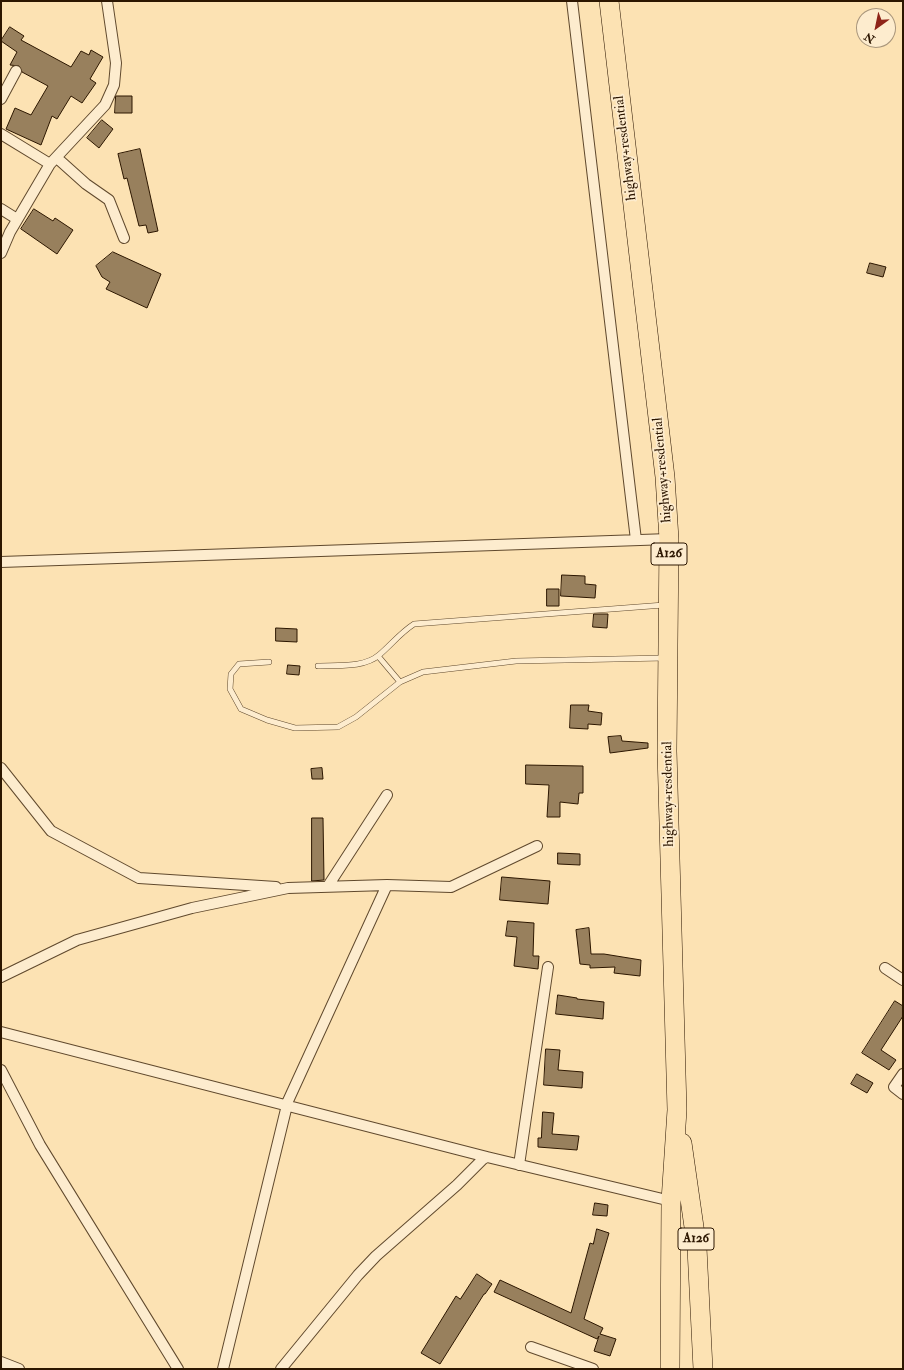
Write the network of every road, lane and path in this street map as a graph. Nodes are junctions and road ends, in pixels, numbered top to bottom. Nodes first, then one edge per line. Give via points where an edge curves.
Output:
1 (107, 1) edge
2 (572, 1) edge
3 (609, 1) edge
4 (16, 71) dead end
5 (1, 99) edge
6 (1, 134) edge
7 (53, 161) junction
8 (1, 209) edge
9 (17, 219) junction
10 (5, 233) edge
11 (124, 238) dead end
12 (1, 254) edge
13 (669, 539) junction
14 (636, 540) junction
15 (1, 562) edge
16 (669, 604) junction
17 (378, 656) junction
18 (667, 658) junction
19 (269, 662) dead end
20 (318, 666) dead end
21 (400, 682) junction
22 (1, 768) edge
23 (387, 795) dead end
24 (537, 846) dead end
25 (387, 885) junction
26 (328, 886) junction
27 (288, 888) junction
28 (548, 967) dead end
29 (885, 968) dead end
30 (1, 977) edge
31 (903, 980) edge
32 (1, 1032) edge
33 (1, 1070) edge
34 (903, 1074) edge
35 (903, 1094) edge
36 (286, 1106) junction
37 (678, 1110) junction
38 (487, 1157) junction
39 (519, 1165) junction
40 (671, 1202) junction
41 (531, 1347) dead end
42 (1, 1362) edge
43 (19, 1369) edge
44 (178, 1369) edge
45 (223, 1369) edge
46 (281, 1369) edge
47 (593, 1369) edge
48 (670, 1369) edge
49 (703, 1369) edge

1 - 7 street via 116,63 114,85 105,105
2 - 14 street
3 - 13 highway, highway+resdential / A126 via 665,477
4 - 5 street
6 - 7 street
7 - 9 street
7 - 11 street via 109,200
8 - 9 street
9 - 10 street
10 - 12 street
13 - 14 street
13 - 16 highway, highway+resdential / A126
14 - 15 street
16 - 17 lane via 414,624
16 - 18 highway, highway+resdential / A126
17 - 20 lane via 359,664
17 - 21 lane
18 - 21 lane via 516,661 423,672
18 - 37 highway, highway+resdential / A126 via 667,750
19 - 21 lane via 239,664 231,674 230,689 241,709 295,728 338,727 356,717
22 - 27 street via 51,831 139,878
23 - 26 street
24 - 25 street via 451,887
25 - 26 street
25 - 36 street
26 - 27 street
27 - 30 street via 192,908 77,940
28 - 39 street
29 - 31 street
32 - 36 street
33 - 44 street via 40,1144
34 - 35 street via 894,1087
36 - 38 street
36 - 45 street
37 - 40 highway, A126
37 - 49 highway, A126 via 697,1248
38 - 39 street
38 - 46 street via 376,1256
39 - 40 street
40 - 48 highway, A126
41 - 47 street
42 - 43 street

